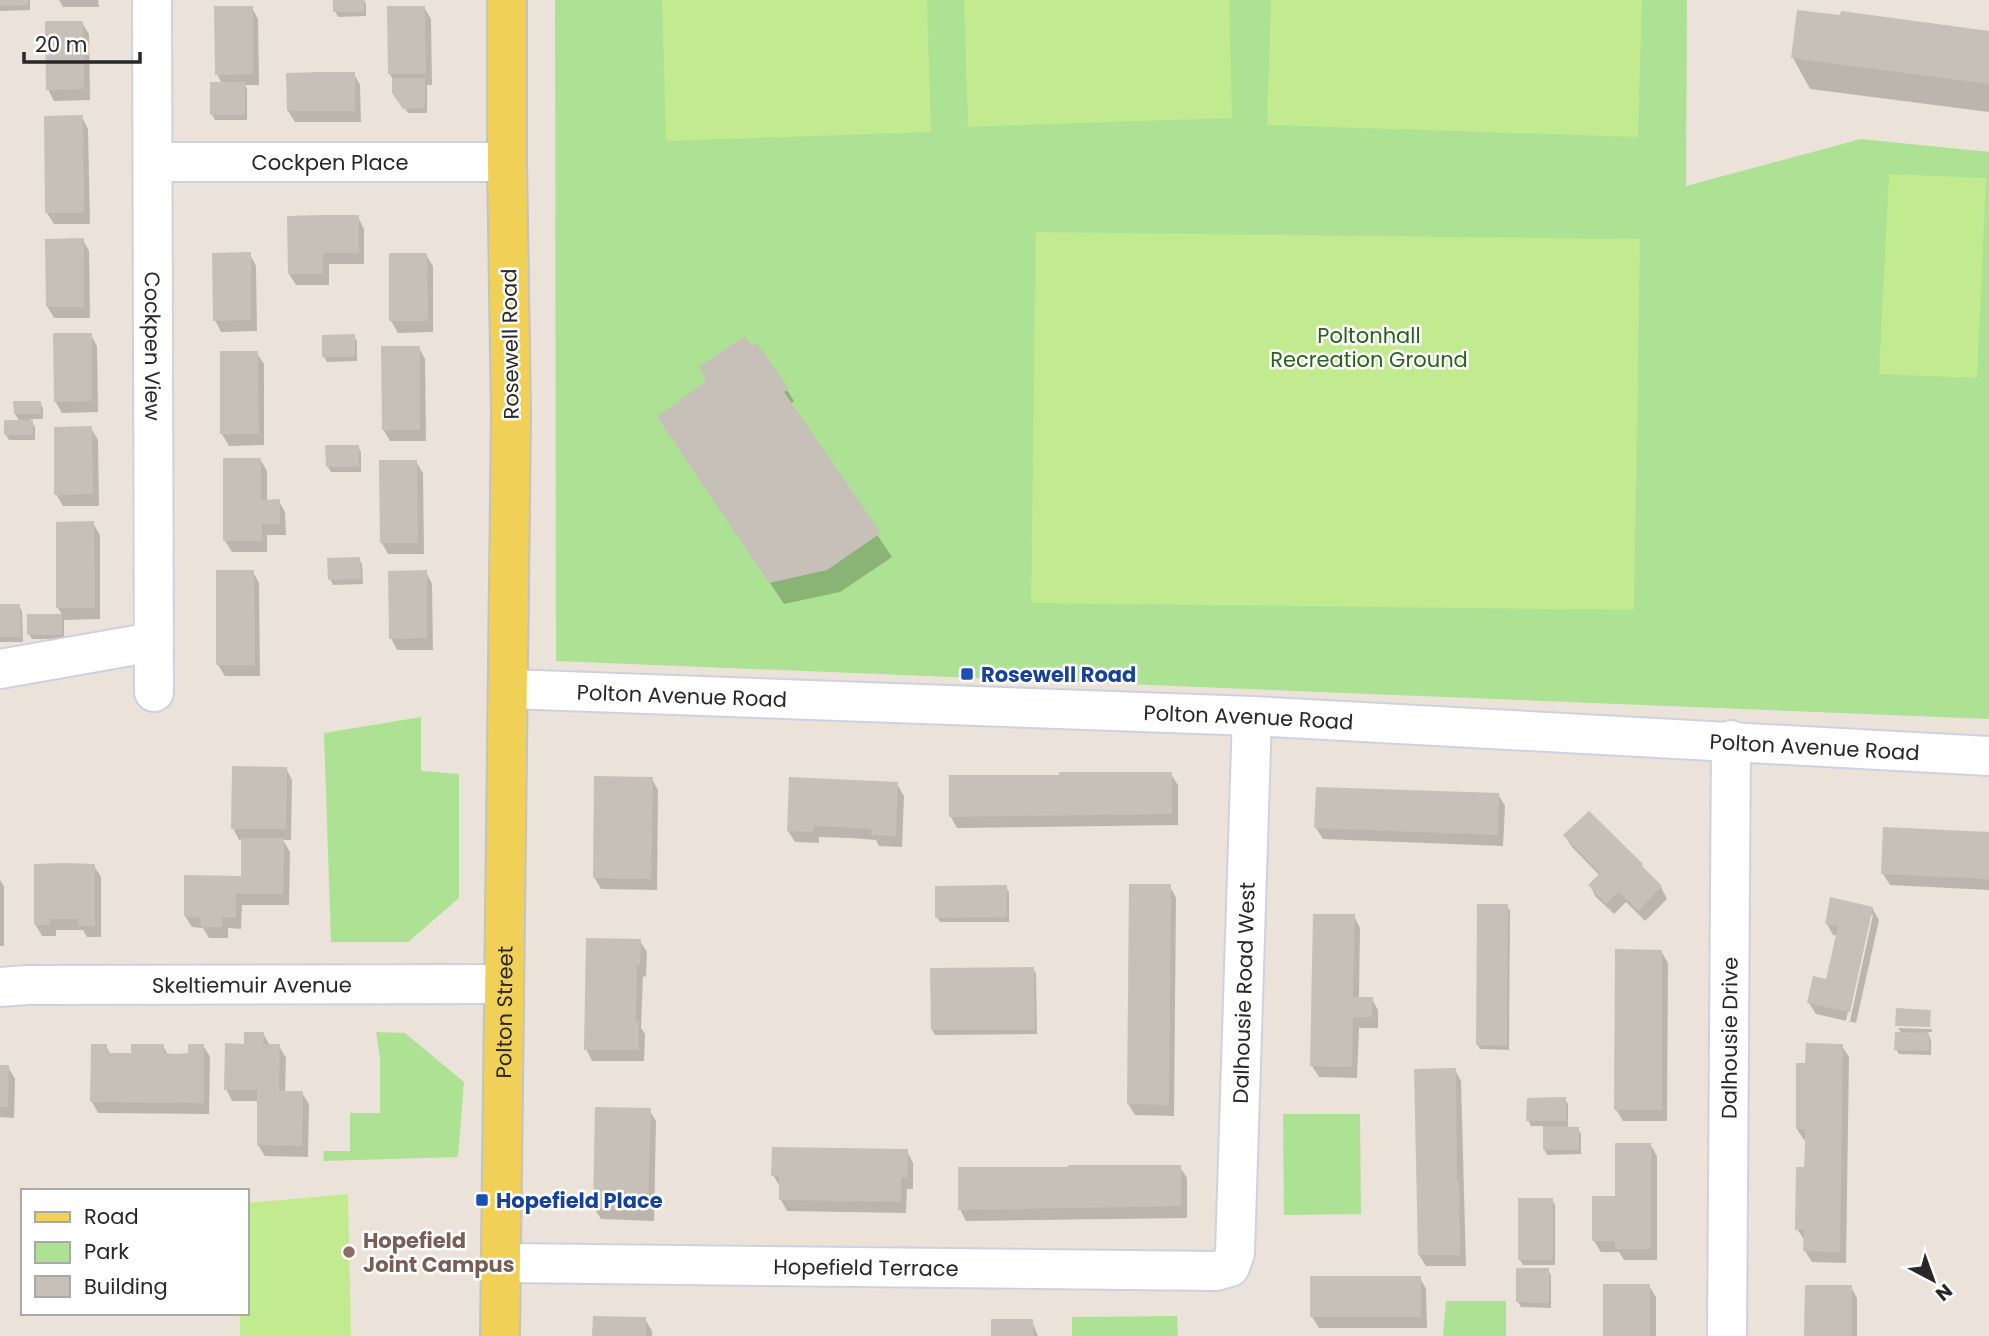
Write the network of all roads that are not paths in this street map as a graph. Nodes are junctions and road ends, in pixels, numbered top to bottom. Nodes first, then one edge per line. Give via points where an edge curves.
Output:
1 (152, 0) edge
2 (507, 0) edge
3 (153, 162) junction
4 (507, 162) junction
5 (153, 642) junction
6 (0, 669) edge
7 (509, 689) junction
8 (154, 692) dead end
9 (1252, 716) junction
10 (1731, 740) junction
11 (1989, 756) edge
12 (503, 984) junction
13 (0, 987) edge
14 (500, 1263) junction
15 (1230, 1267) joint
16 (500, 1336) edge
17 (1727, 1336) edge

1 - 3 street, Cockpen View
2 - 4 main road, Rosewell Road
3 - 4 street, Cockpen Place
3 - 5 street, Cockpen View
4 - 7 main road, Rosewell Road
5 - 6 street
5 - 8 street, Cockpen View
7 - 9 street, Polton Avenue Road
7 - 12 main road, Polton Street
9 - 10 street, Polton Avenue Road
9 - 15 street, Dalhousie Road West via 1235,1253
10 - 11 street, Polton Avenue Road
10 - 17 street, Dalhousie Drive
12 - 13 street, Skeltiemuir Avenue
12 - 14 main road, Polton Street
14 - 15 street, Hopefield Terrace via 1216,1271
14 - 16 main road, Polton Street

